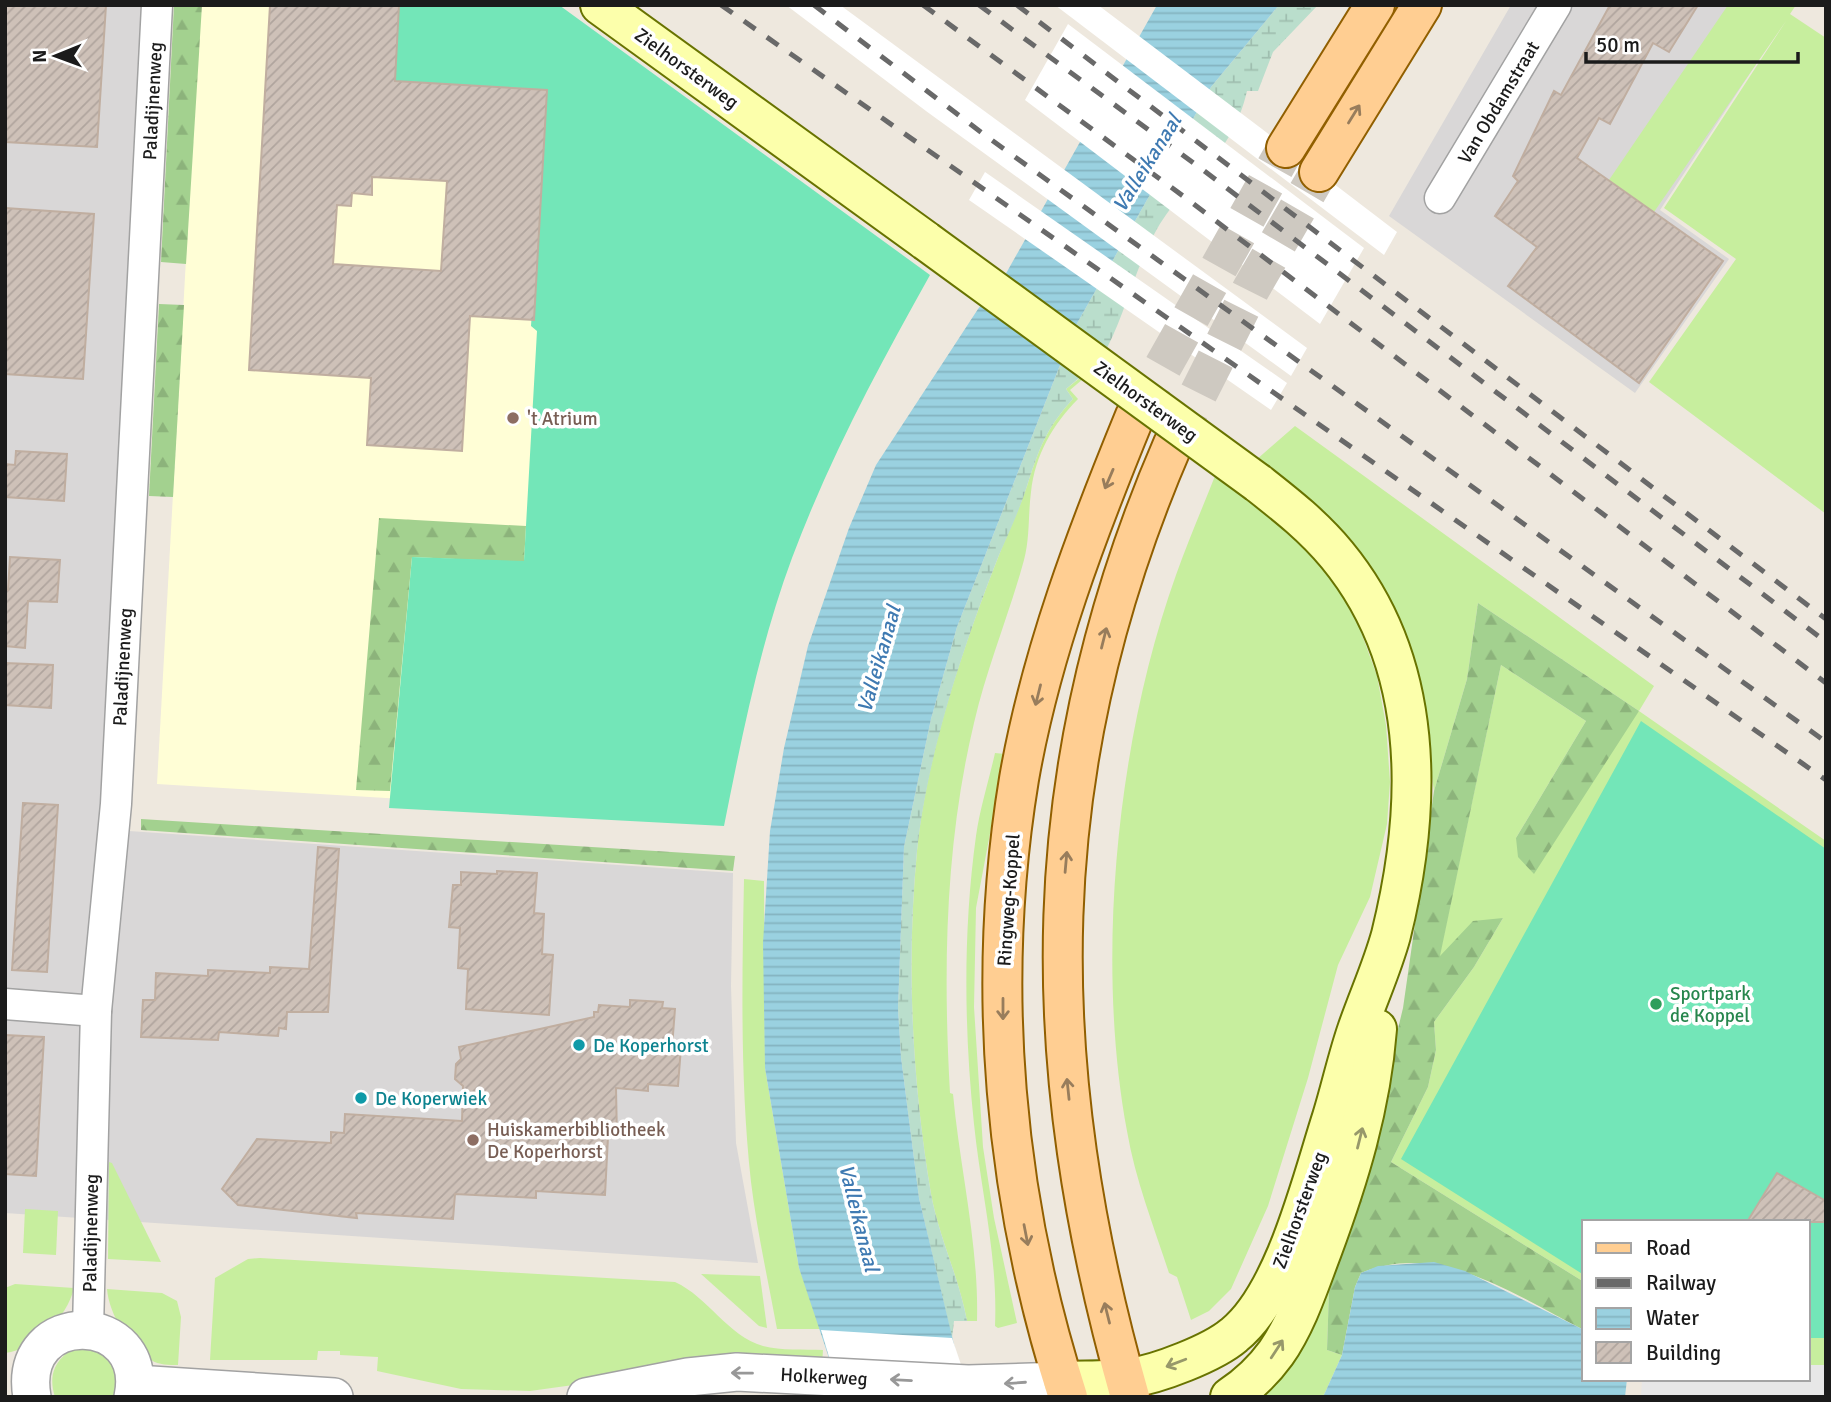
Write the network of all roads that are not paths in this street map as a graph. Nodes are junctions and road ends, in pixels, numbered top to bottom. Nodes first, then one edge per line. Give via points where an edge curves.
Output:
1 (156, 5) edge
2 (600, 5) edge
3 (1375, 5) edge
4 (1422, 5) edge
5 (1556, 5) edge
6 (1286, 148) tunnel mouth
7 (1319, 172) tunnel mouth
8 (1440, 198) dead end
9 (1135, 416) tunnel mouth
10 (1173, 443) tunnel mouth
11 (1382, 964) junction
12 (5, 1004) edge
13 (96, 1011) junction
14 (88, 1329) junction
15 (22, 1383) edge
16 (1128, 1387) edge
17 (1066, 1389) edge
18 (134, 1390) edge
19 (334, 1397) edge
20 (586, 1397) edge
21 (1230, 1397) edge

1 - 13 street, Paladijnenweg via 116,804
2 - 11 main road, Zielhorsterweg, bridge via 1258,483 1300,516 1338,556 1377,620 1401,685 1411,737 1413,801 1400,893
3 - 6 main road
7 -> 4 main road
5 - 8 street, Van Obdamstraat
9 -> 17 main road, Ringweg-Koppel via 1096,511 1037,698 1019,778 1003,933 1008,1116 1027,1243
16 -> 10 main road via 1107,1314 1077,1163 1066,1073 1061,916 1080,746 1095,675 1139,523
11 -> 16 main road, Zielhorsterweg via 1290,1244 1259,1306 1223,1343
21 -> 11 main road, Zielhorsterweg via 1277,1351 1308,1287 1336,1212 1369,1097
12 - 13 street
13 - 14 street, Paladijnenweg
14 - 15 street via 71,1330 43,1346
14 - 18 street via 123,1347 132,1364
16 - 17 main road, Zielhorsterweg
17 -> 20 street, Holkerweg via 737,1372
18 - 19 street

